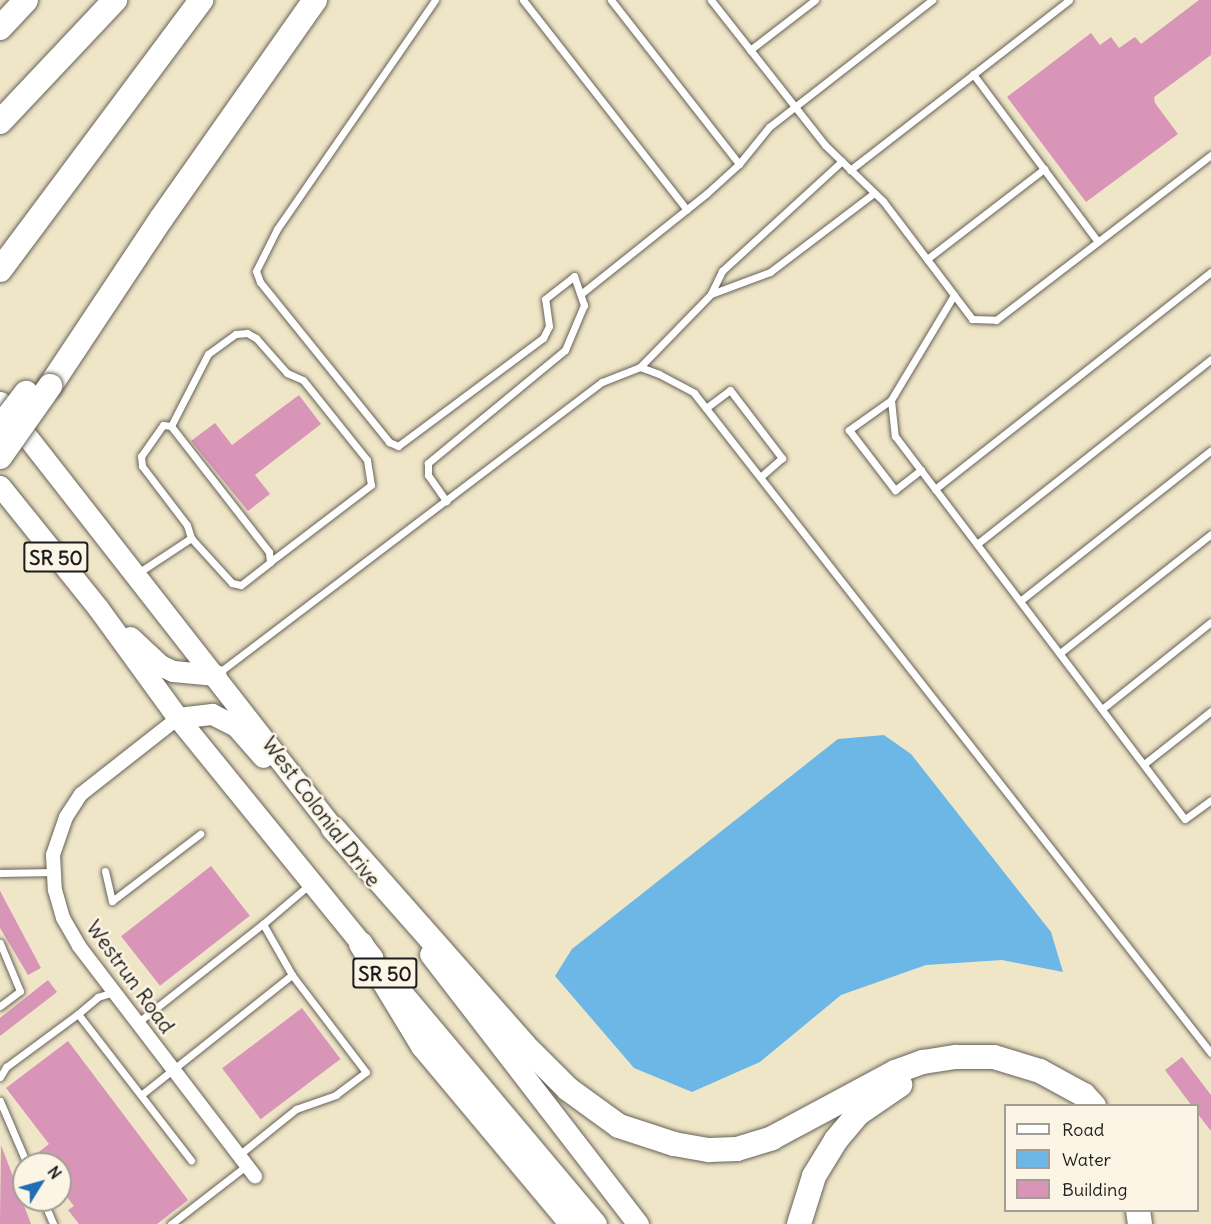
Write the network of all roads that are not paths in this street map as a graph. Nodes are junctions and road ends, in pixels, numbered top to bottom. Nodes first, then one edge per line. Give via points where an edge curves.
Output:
1 (26, 0) edge
2 (115, 0) edge
3 (201, 0) edge
4 (315, 0) edge
5 (435, 0) edge
6 (523, 0) edge
7 (611, 0) edge
8 (711, 0) edge
9 (815, 0) edge
10 (932, 0) edge
11 (1069, 0) edge
12 (0, 28) edge
13 (750, 50) junction
14 (973, 74) junction
15 (794, 106) junction
16 (0, 122) edge
17 (1211, 155) edge
18 (842, 161) junction
19 (738, 164) junction
20 (1044, 169) junction
21 (850, 170) junction
22 (874, 193) junction
23 (687, 210) junction
24 (1098, 242) junction
25 (927, 260) junction
26 (0, 270) edge
27 (1211, 272) edge
28 (582, 293) junction
29 (711, 294) junction
30 (954, 295) junction
31 (1211, 359) edge
32 (640, 368) junction
33 (46, 379) junction
34 (891, 400) junction
35 (0, 402) edge
36 (706, 408) junction
37 (171, 426) junction
38 (0, 427) edge
39 (1211, 450) edge
40 (0, 457) edge
41 (921, 470) junction
42 (760, 477) junction
43 (0, 486) edge
44 (935, 489) junction
45 (446, 501) junction
46 (1211, 534) edge
47 (190, 538) junction
48 (977, 544) junction
49 (270, 562) junction
50 (138, 573) junction
51 (1020, 601) junction
52 (98, 608) junction
53 (1211, 622) edge
54 (1059, 653) junction
55 (216, 675) junction
56 (1102, 709) junction
57 (1211, 711) edge
58 (178, 718) junction
59 (1144, 764) junction
60 (1211, 800) edge
61 (333, 828) junction
62 (200, 834) dead end
63 (105, 871) dead end
64 (54, 872) junction
65 (0, 873) edge
66 (311, 882) junction
67 (263, 924) junction
68 (0, 943) edge
69 (361, 944) junction
70 (292, 975) junction
71 (114, 992) junction
72 (0, 1006) edge
73 (78, 1014) junction
74 (137, 1023) junction
75 (1211, 1053) edge
76 (174, 1070) junction
77 (0, 1077) edge
78 (141, 1095) junction
79 (0, 1101) edge
80 (1070, 1104) edge
81 (1092, 1104) edge
82 (22, 1152) edge
83 (191, 1160) dead end
84 (247, 1165) junction
85 (171, 1224) edge
86 (572, 1224) edge
87 (596, 1224) edge
88 (638, 1224) edge
89 (799, 1224) edge

1 - 12 highway
2 - 16 highway
3 - 26 highway
4 - 33 highway
5 - 28 lane via 277,229 258,263 260,282 389,442 399,446 543,338 549,326 545,299 550,292 574,276
6 - 23 lane
7 - 19 lane
8 - 13 lane
9 - 13 lane
10 - 15 lane
11 - 14 lane
13 - 15 lane
14 - 20 lane
14 - 21 lane
15 - 18 lane
15 - 19 lane via 769,127
17 - 24 lane
18 - 21 lane
18 - 29 lane via 722,271
19 - 23 lane
20 - 24 lane
20 - 25 lane
21 - 22 lane
22 - 25 lane
22 - 29 lane via 771,272
23 - 28 lane
24 - 30 lane via 996,320 972,319
25 - 30 lane
27 - 44 lane
28 - 45 lane via 584,305 577,328 556,359 431,458 428,475
29 - 32 lane
30 - 34 lane
31 - 48 lane
32 - 36 lane via 694,393
32 - 45 lane via 602,382
33 - 38 highway, bridge
33 - 40 highway, bridge
34 - 41 lane via 895,436
34 - 41 lane via 849,430 895,490
35 - 50 highway, West Colonial Drive / SR 50
36 - 42 lane
36 - 42 lane via 730,390 782,458
37 - 47 lane via 163,425 141,456 142,466 188,525
37 - 49 lane via 269,552
37 - 49 lane via 208,354 237,334 247,333 287,373 310,387 367,460 371,485
39 - 51 lane
41 - 44 lane
42 - 75 lane
43 - 52 highway, SR 50
44 - 48 lane
45 - 55 lane
46 - 54 lane
47 - 49 lane via 232,584 241,585
47 - 50 lane
48 - 51 lane
50 - 55 highway, West Colonial Drive / SR 50
51 - 54 lane
52 - 55 highway via 160,665 185,674
52 - 58 highway, SR 50
53 - 56 lane
54 - 56 lane
55 - 61 highway, West Colonial Drive / SR 50
56 - 59 lane
57 - 59 lane
58 - 61 highway via 212,714 236,726 301,799
58 - 64 street, Westrun Road via 81,794 66,817 53,855
58 - 66 highway, SR 50
59 - 60 lane via 1185,819
61 - 81 highway via 524,1045 568,1089 619,1126 674,1144 709,1150 737,1149 772,1138 895,1072 923,1062 956,1057 993,1057 1040,1071 1084,1095
61 - 88 highway, West Colonial Drive / SR 50
62 - 63 lane via 112,901
64 - 65 lane
64 - 71 street, Westrun Road via 63,918
66 - 67 lane
66 - 69 highway, SR 50
67 - 70 lane
67 - 74 lane
68 - 72 lane via 20,990
69 - 86 highway via 423,1046
69 - 87 highway, SR 50
70 - 76 lane
70 - 84 lane via 366,1072 336,1095 296,1108
71 - 73 lane via 98,997
71 - 74 street, Westrun Road
73 - 77 lane via 6,1067
73 - 78 lane
74 - 76 street, Westrun Road
76 - 78 lane
76 - 84 street, Westrun Road
78 - 83 lane
79 - 82 lane
80 - 89 highway via 1052,1091 1000,1073 951,1072 903,1084 859,1113 836,1140 814,1176
84 - 85 lane

